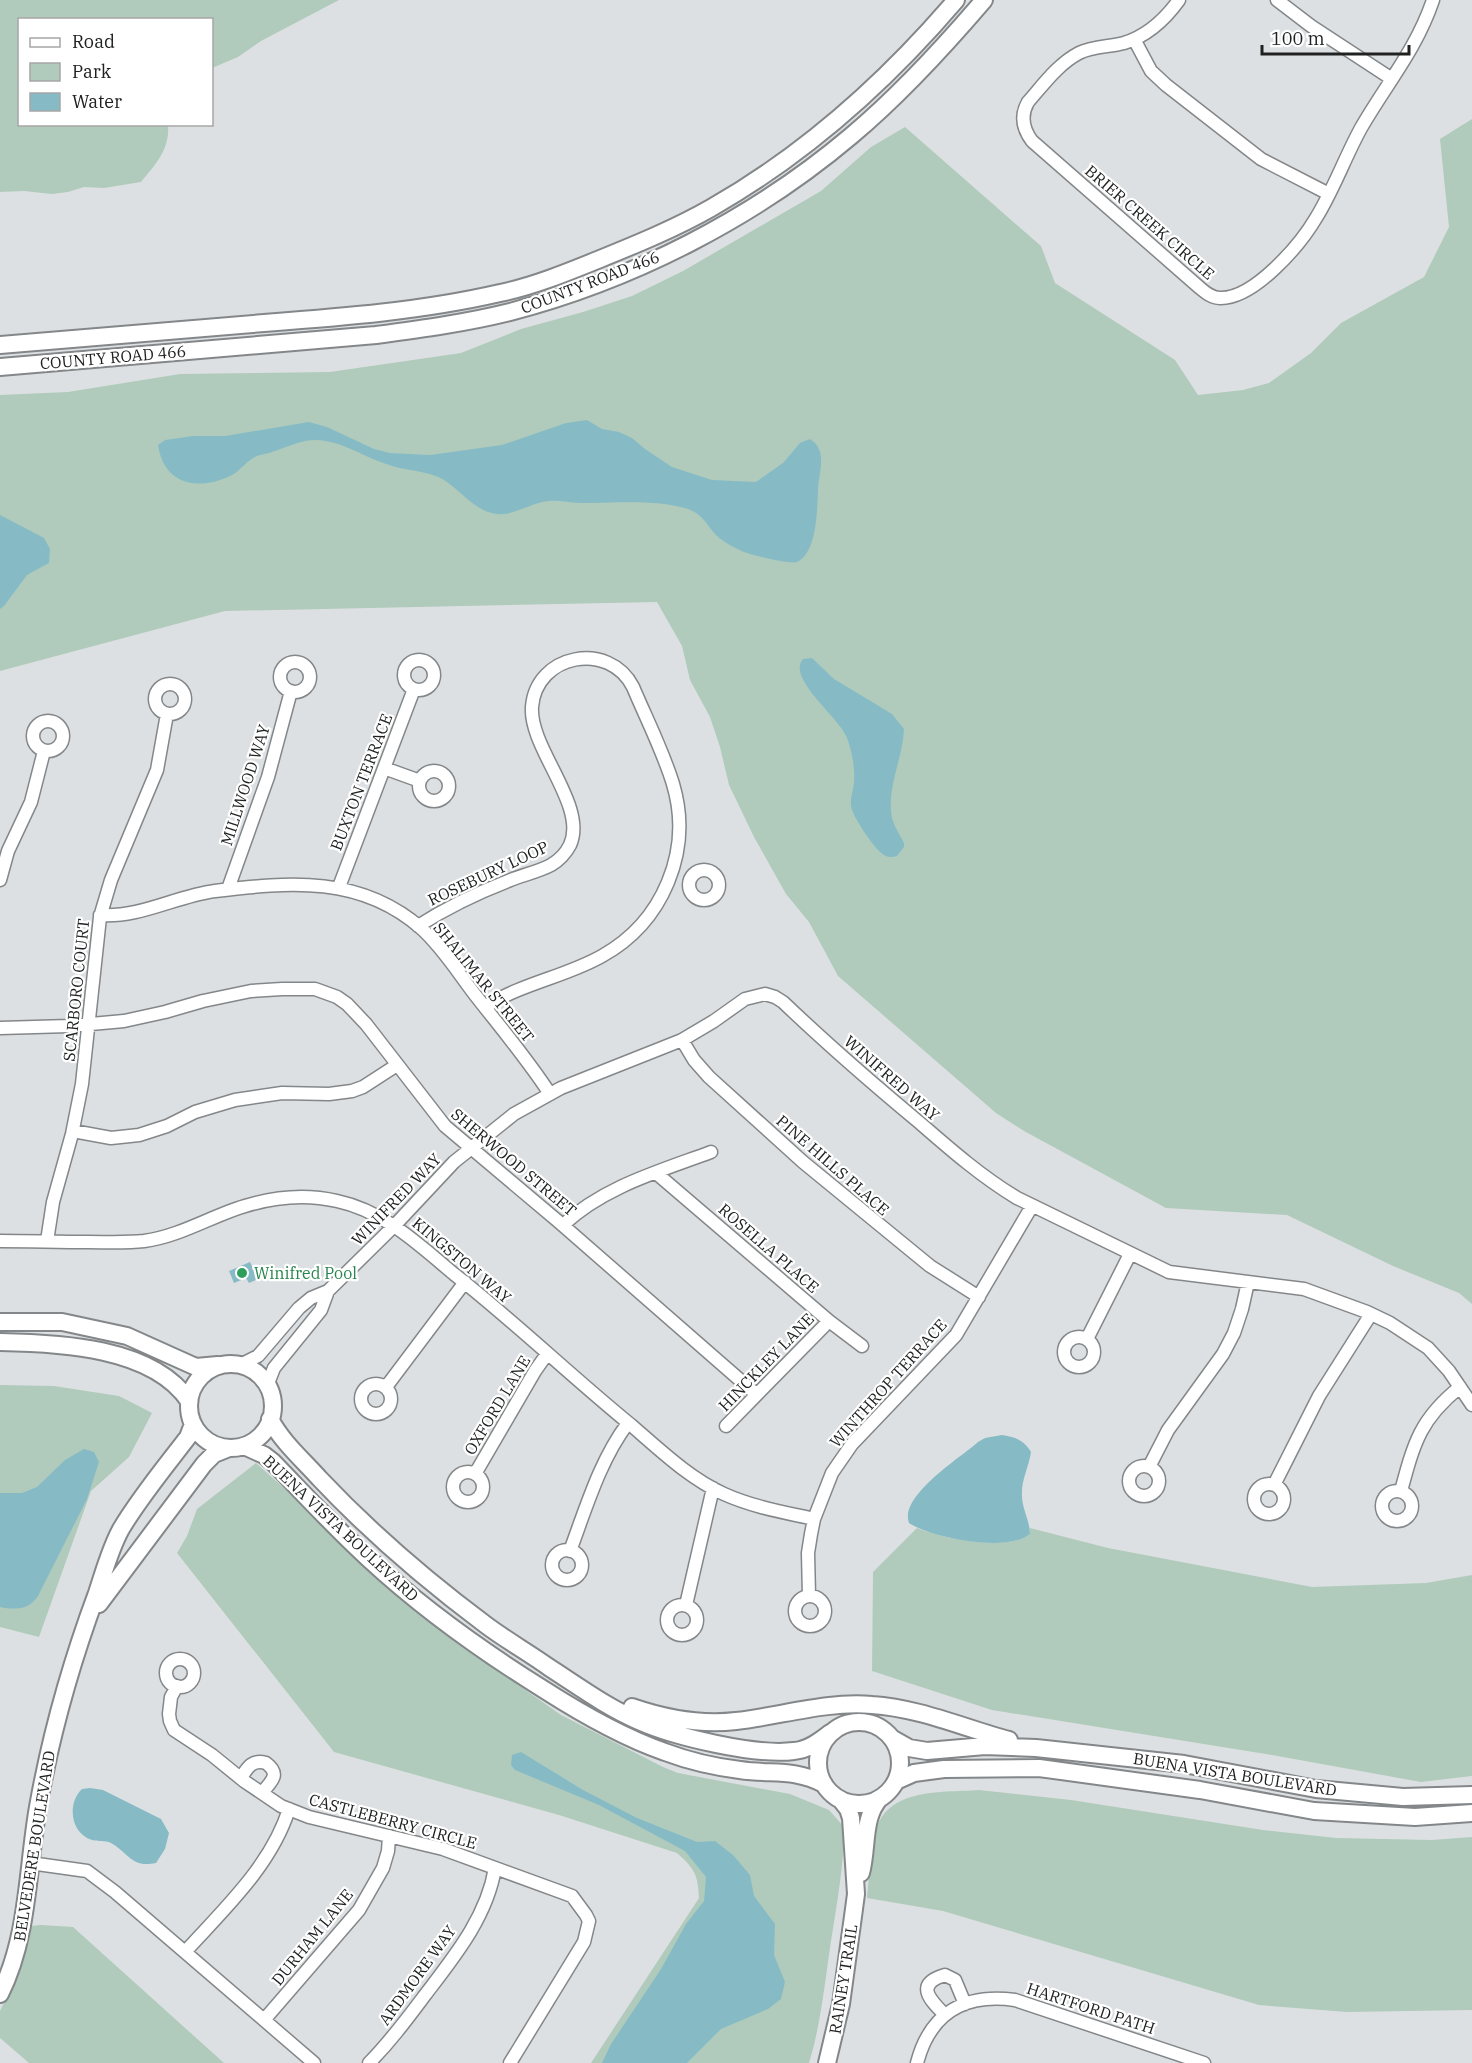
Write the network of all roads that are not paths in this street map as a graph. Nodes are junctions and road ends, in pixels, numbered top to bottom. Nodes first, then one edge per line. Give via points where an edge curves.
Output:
1 (956, 0) edge
2 (984, 0) edge
3 (1179, 0) edge
4 (1277, 0) edge
5 (1433, 0) edge
6 (1134, 39) junction
7 (1392, 79) junction
8 (788, 158) junction
9 (779, 189) junction
10 (1329, 194) junction
11 (0, 345) edge
12 (0, 367) edge
13 (414, 688) dead end
14 (291, 691) dead end
15 (167, 714) dead end
16 (44, 751) dead end
17 (384, 768) junction
18 (420, 781) dead end
19 (673, 873) junction
20 (690, 879) dead end
21 (0, 880) edge
22 (339, 887) junction
23 (228, 889) junction
24 (100, 915) junction
25 (418, 926) junction
26 (485, 1007) junction
27 (90, 1025) junction
28 (0, 1028) edge
29 (682, 1040) junction
30 (397, 1065) junction
31 (550, 1094) junction
32 (73, 1131) junction
33 (471, 1148) junction
34 (711, 1152) dead end
35 (656, 1173) junction
36 (1032, 1206) junction
37 (395, 1225) junction
38 (562, 1225) junction
39 (0, 1241) edge
40 (47, 1241) junction
41 (1130, 1254) junction
42 (465, 1282) junction
43 (1248, 1282) junction
44 (328, 1291) junction
45 (979, 1297) junction
46 (1371, 1314) junction
47 (829, 1321) junction
48 (0, 1322) edge
49 (1087, 1339) dead end
50 (0, 1342) edge
51 (862, 1346) dead end
52 (547, 1354) junction
53 (222, 1365) junction
54 (240, 1365) junction
55 (267, 1386) junction
56 (386, 1387) dead end
57 (1460, 1387) junction
58 (756, 1394) junction
59 (189, 1401) junction
60 (1472, 1405) edge
61 (270, 1419) junction
62 (628, 1423) junction
63 (193, 1424) junction
64 (726, 1426) dead end
65 (236, 1447) junction
66 (1149, 1467) dead end
67 (475, 1473) dead end
68 (1274, 1485) dead end
69 (713, 1488) junction
70 (1401, 1491) dead end
71 (814, 1519) junction
72 (570, 1551) dead end
73 (809, 1596) dead end
74 (686, 1605) dead end
75 (84, 1627) junction
76 (177, 1686) dead end
77 (589, 1693) junction
78 (830, 1733) junction
79 (893, 1739) junction
80 (1036, 1748) junction
81 (241, 1778) junction
82 (896, 1781) junction
83 (824, 1784) junction
84 (262, 1793) junction
85 (1472, 1796) edge
86 (880, 1798) junction
87 (841, 1800) junction
88 (289, 1809) junction
89 (1472, 1812) edge
90 (389, 1836) junction
91 (30, 1863) junction
92 (495, 1868) junction
93 (856, 1894) junction
94 (185, 1952) junction
95 (5, 1971) edge
96 (0, 1994) edge
97 (965, 2004) junction
98 (945, 2015) junction
99 (264, 2020) junction
100 (314, 2063) edge
101 (369, 2063) edge
102 (510, 2063) edge
103 (828, 2063) edge
104 (917, 2063) edge
105 (1204, 2063) edge

1 - 8 main road, COUNTY ROAD 466 via 864,96
2 - 9 main road, COUNTY ROAD 466 via 894,97 850,137
3 - 6 street, BRIER CREEK CIRCLE via 1153,27
4 - 7 street
5 - 7 street, BRIER CREEK CIRCLE via 1424,25
6 - 10 street via 1150,70 1166,85 1261,159
6 - 10 street, BRIER CREEK CIRCLE via 1089,49 1065,62 1028,102 1024,109 1025,132 1209,295 1239,295 1266,276 1303,237
7 - 10 street, BRIER CREEK CIRCLE via 1359,132
8 - 9 main road via 789,176
8 - 11 main road, COUNTY ROAD 466 via 710,208 631,246 502,293 369,315
9 - 12 main road, COUNTY ROAD 466 via 720,227 634,268 510,312 376,335
13 - 17 street, BUXTON TERRACE
14 - 23 street, MILLWOOD WAY via 268,777
15 - 24 street, SCARBORO COURT via 157,770
16 - 21 street via 31,802 8,851
17 - 18 street
17 - 22 street, BUXTON TERRACE
19 - 20 street
19 - 25 street, ROSEBURY LOOP via 679,838 677,800 633,687 623,672 605,661 572,660 544,678 532,708 573,818 570,846 550,866 464,900
19 - 26 street, ROSEBURY LOOP via 646,918 616,947
22 - 23 street, SHALIMAR STREET via 292,884
22 - 25 street, SHALIMAR STREET via 379,900
23 - 24 street, SHALIMAR STREET via 122,915
24 - 27 street, SCARBORO COURT
25 - 26 street, SHALIMAR STREET via 436,943
26 - 31 street, SHALIMAR STREET
27 - 28 street, SHERWOOD STREET
27 - 30 street, SHERWOOD STREET via 144,1017 251,992 315,989 347,1004
27 - 32 street, SCARBORO COURT
29 - 31 street, WINIFRED WAY
29 - 36 street, WINIFRED WAY via 745,999 765,994 775,997 959,1156 998,1187
29 - 45 street, PINE HILLS PLACE via 709,1077 803,1162 913,1254
30 - 32 street via 352,1091 235,1100 139,1135 111,1138
30 - 33 street, SHERWOOD STREET via 437,1118
31 - 33 street, WINIFRED WAY via 514,1114
32 - 40 street, SCARBORO COURT via 53,1202
33 - 37 street, WINIFRED WAY
33 - 38 street, SHERWOOD STREET
34 - 35 street
35 - 38 street via 593,1202
35 - 47 street, ROSELLA PLACE
36 - 41 street, WINIFRED WAY
36 - 45 street, WINTHROP TERRACE
37 - 40 street, KINGSTON WAY via 369,1211 336,1201 284,1198 244,1206 187,1230 144,1241
37 - 42 street, KINGSTON WAY
37 - 44 street, WINIFRED WAY
38 - 58 street, SHERWOOD STREET
39 - 40 street, KINGSTON WAY
41 - 43 street, WINIFRED WAY via 1169,1272
41 - 49 street
42 - 52 street, KINGSTON WAY
42 - 56 street
43 - 46 street, WINIFRED WAY via 1305,1289
43 - 66 street via 1223,1354 1168,1430
44 - 54 street via 305,1303 258,1356
44 - 55 street via 321,1310 274,1368
45 - 71 street, WINTHROP TERRACE via 947,1347 840,1459
46 - 57 street, WINIFRED WAY via 1428,1348
46 - 68 street via 1319,1396
47 - 51 street, ROSELLA PLACE
47 - 58 street, HINCKLEY LANE
48 - 53 main road via 62,1322 127,1336 196,1367
50 - 59 main road via 93,1349 140,1363 168,1378
52 - 62 street, KINGSTON WAY
52 - 67 street, OXFORD LANE
53 - 54 main road
53 - 59 main road via 200,1378
54 - 55 main road via 251,1369
55 - 61 main road via 271,1396
57 - 60 street, WINIFRED WAY
57 - 70 street via 1437,1407 1421,1429
58 - 64 street, HINCKLEY LANE
59 - 63 main road
61 - 65 main road, BUENA VISTA BOULEVARD via 255,1440
61 - 77 main road, BUENA VISTA BOULEVARD via 288,1445 341,1501 415,1567 486,1625
62 - 69 street, KINGSTON WAY via 690,1475
62 - 72 street via 603,1466
63 - 65 main road, BUENA VISTA BOULEVARD via 207,1441
63 - 75 main road, BELVEDERE BOULEVARD via 188,1437 122,1528
65 - 75 main road, BELVEDERE BOULEVARD via 214,1454 204,1464
65 - 83 main road, BUENA VISTA BOULEVARD via 264,1455 273,1462 350,1541 423,1604 509,1667 603,1725 666,1753 698,1762 807,1776
69 - 71 street, KINGSTON WAY via 767,1509
69 - 74 street
71 - 73 street, WINTHROP TERRACE via 808,1553
75 - 91 main road, BELVEDERE BOULEVARD via 46,1760
76 - 81 street, CASTLEBERRY CIRCLE via 169,1713 174,1730
77 - 78 main road, BUENA VISTA BOULEVARD via 639,1721 681,1736 760,1751 796,1751
77 - 80 main road via 648,1713 692,1721 733,1722 824,1707 871,1704 917,1712
78 - 79 main road via 842,1725 863,1722 883,1729
78 - 83 main road via 819,1752 819,1774
79 - 80 main road, BUENA VISTA BOULEVARD via 909,1748 927,1751 985,1746
79 - 82 main road via 900,1760
80 - 85 main road, BUENA VISTA BOULEVARD via 1184,1764 1317,1789 1403,1797
81 - 84 street, CASTLEBERRY CIRCLE
81 - 84 street via 254,1762 266,1763 273,1776
82 - 86 main road
82 - 89 main road, BUENA VISTA BOULEVARD via 914,1773 944,1769 1039,1768 1200,1790 1314,1811 1414,1817
83 - 87 main road
84 - 88 street, CASTLEBERRY CIRCLE
86 - 87 main road via 861,1803
86 - 93 main road, RAINEY TRAIL via 869,1816
87 - 93 main road, RAINEY TRAIL via 851,1818
88 - 90 street, CASTLEBERRY CIRCLE
88 - 94 street via 284,1828 256,1873
90 - 92 street, CASTLEBERRY CIRCLE via 443,1848
90 - 99 street, DURHAM LANE via 383,1868 359,1910
91 - 94 street via 87,1871
91 - 95 main road, BELVEDERE BOULEVARD via 22,1927
92 - 101 street, ARDMORE WAY via 484,1905 460,1949
92 - 102 street, CASTLEBERRY CIRCLE via 572,1896 588,1922 584,1942
93 - 103 main road, RAINEY TRAIL via 846,1978
94 - 99 street
95 - 96 main road, BELVEDERE BOULEVARD
97 - 98 street, HARTFORD PATH
97 - 98 street via 955,1980 945,1975 935,1978 927,1992
97 - 105 street, HARTFORD PATH via 987,1998 1015,2000
98 - 104 street, HARTFORD PATH via 927,2037
99 - 100 street

